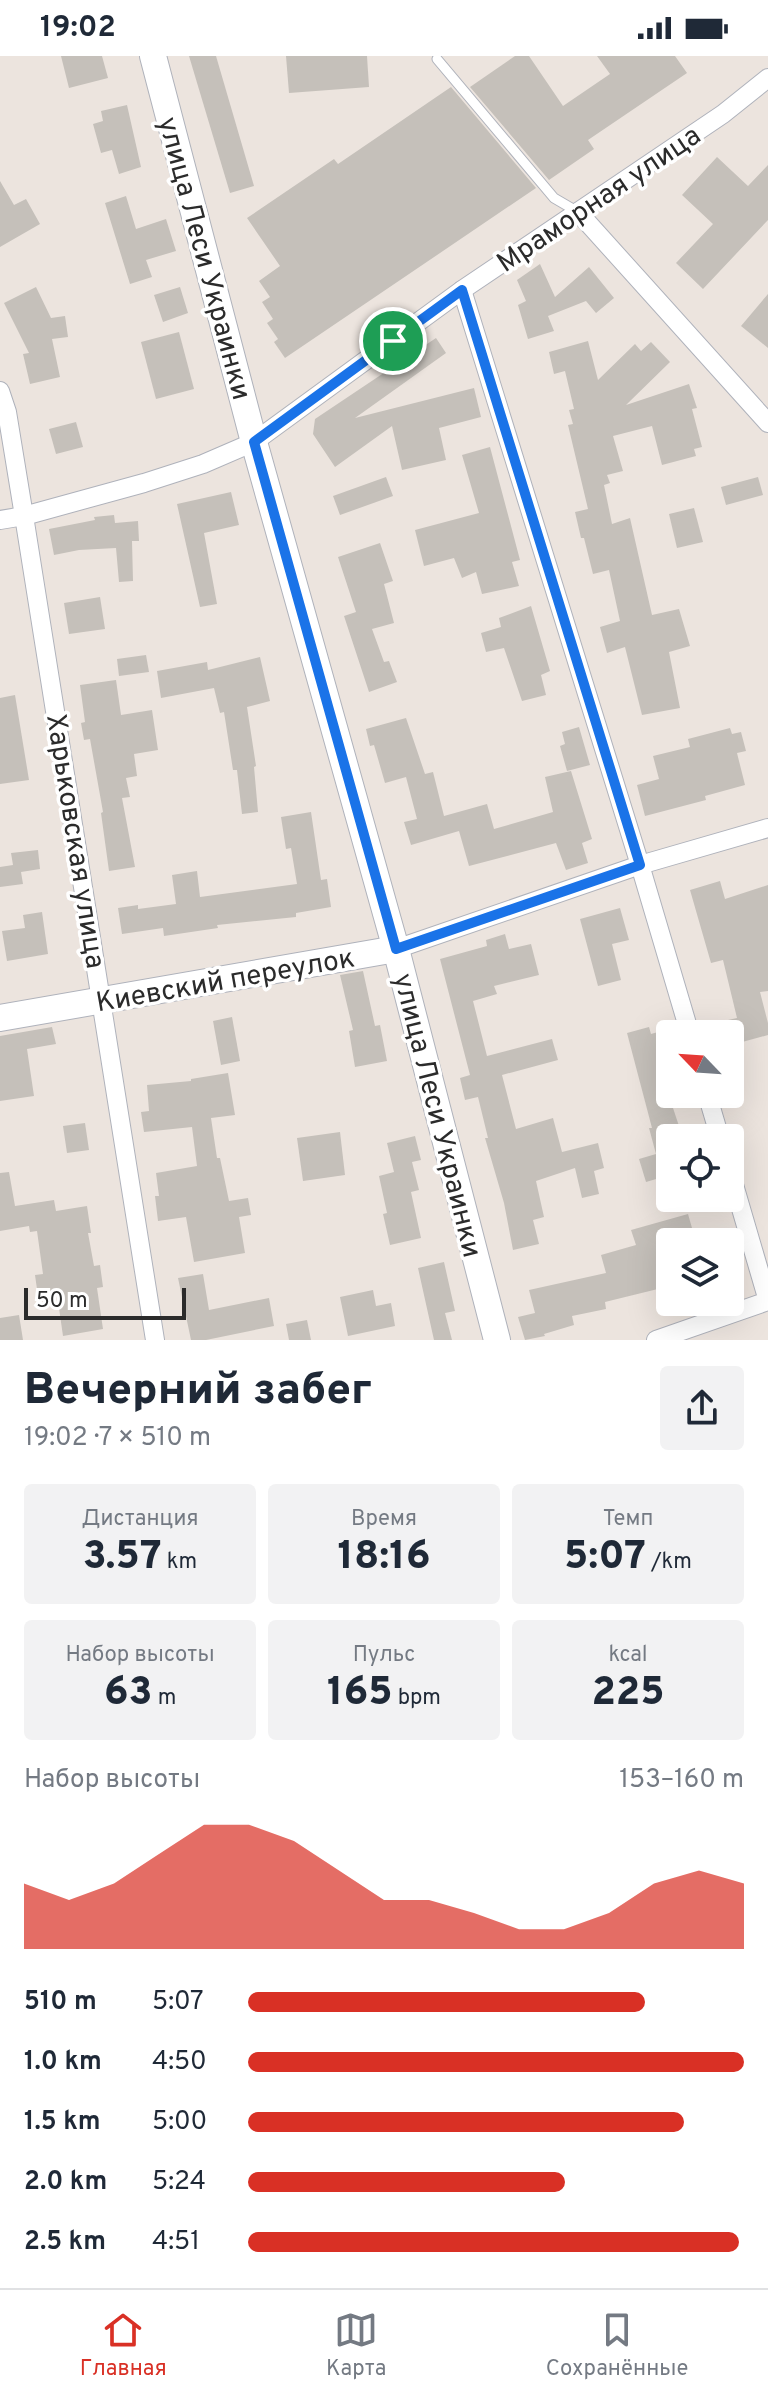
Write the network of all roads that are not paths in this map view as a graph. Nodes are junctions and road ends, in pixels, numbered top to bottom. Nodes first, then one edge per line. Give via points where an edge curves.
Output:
1 (153, 56) edge
2 (437, 59) dead end
3 (768, 78) edge
4 (578, 212) junction
5 (462, 290) junction
6 (0, 391) edge
7 (768, 423) edge
8 (254, 442) junction
9 (24, 516) junction
10 (0, 520) edge
11 (768, 828) edge
12 (640, 865) junction
13 (396, 949) junction
14 (103, 1001) junction
15 (0, 1018) edge
16 (686, 1020) edge
17 (742, 1212) edge
18 (768, 1301) edge
19 (155, 1340) edge
20 (497, 1340) edge
21 (656, 1340) edge

1 - 8 main road, улица Леси Украинки
2 - 4 lane via 554,198
3 - 4 street, Мраморная улица
4 - 5 street, Мраморная улица
4 - 7 street
5 - 8 street, Мраморная улица
5 - 12 street
6 - 9 street, Харьковская улица
8 - 9 street, Мраморная улица via 203,464
8 - 13 main road, улица Леси Украинки
9 - 10 street, Мраморная улица
9 - 14 street, Харьковская улица
11 - 12 street, Киевский переулок
12 - 13 street, Киевский переулок
12 - 16 street
13 - 14 main road, Киевский переулок
13 - 20 main road, улица Леси Украинки
14 - 15 main road, Киевский переулок
14 - 19 street, Харьковская улица
17 - 18 street
18 - 21 street

